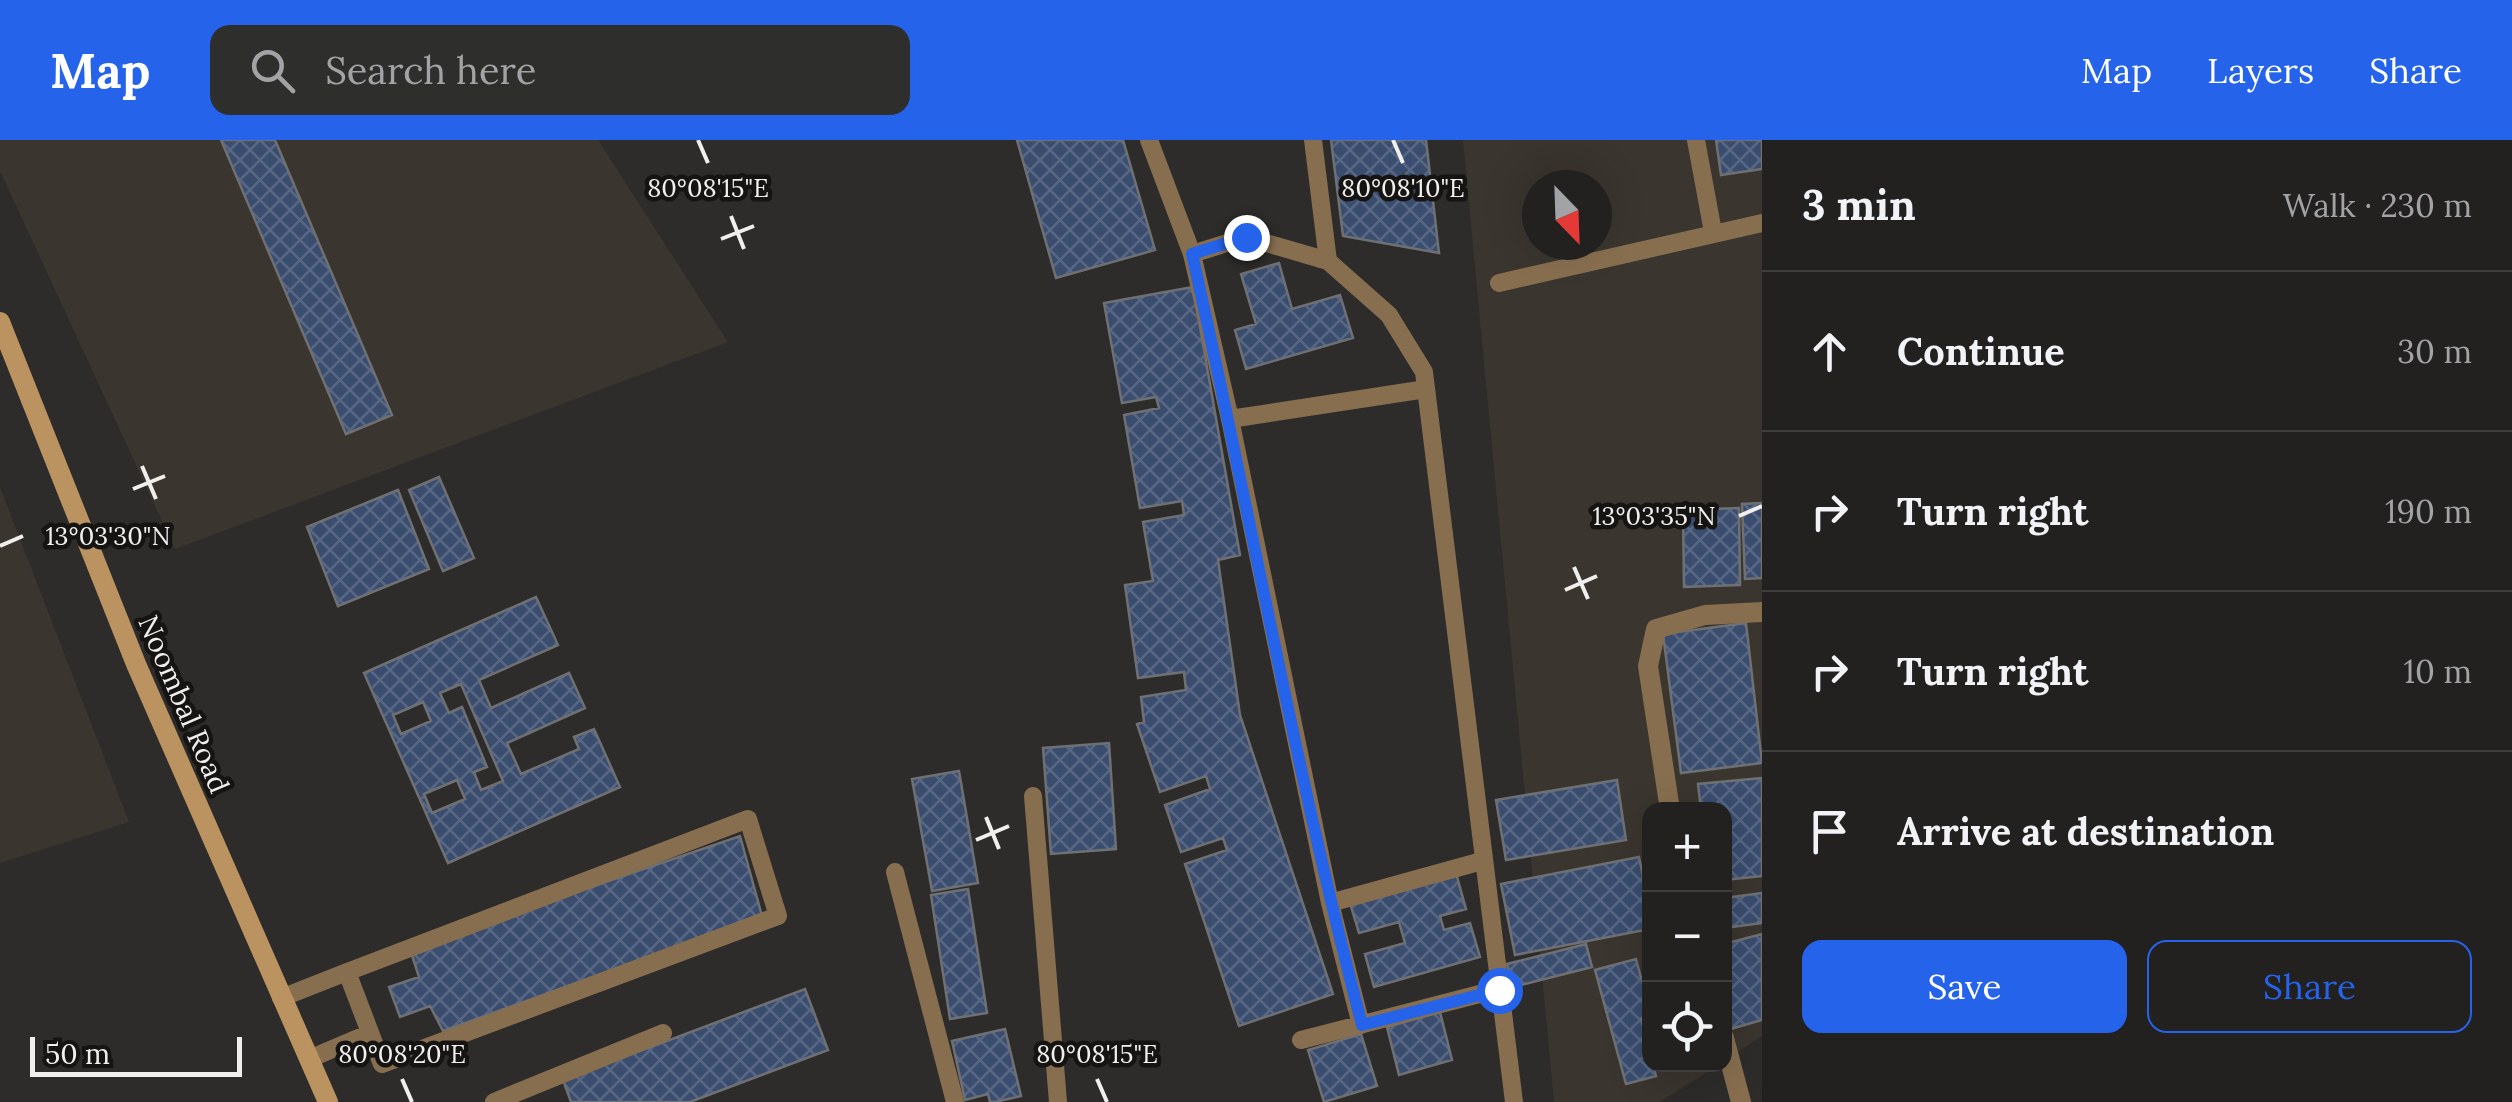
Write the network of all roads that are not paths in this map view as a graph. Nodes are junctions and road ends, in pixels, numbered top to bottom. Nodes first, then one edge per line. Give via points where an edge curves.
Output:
1 (1149, 140) edge
2 (1314, 140) edge
3 (1696, 140) edge
4 (1762, 223) edge
5 (1713, 232) junction
6 (1192, 254) junction
7 (1328, 261) junction
8 (1499, 283) dead end
9 (0, 322) edge
10 (1426, 389) junction
11 (1230, 420) junction
12 (1762, 612) edge
13 (1033, 796) dead end
14 (1669, 802) edge
15 (1482, 861) junction
16 (895, 872) dead end
17 (1330, 904) junction
18 (347, 972) junction
19 (1499, 990) junction
20 (280, 998) junction
21 (1362, 1025) junction
22 (370, 1033) junction
23 (662, 1033) dead end
24 (1301, 1040) dead end
25 (308, 1060) junction
26 (1732, 1066) edge
27 (328, 1102) edge
28 (494, 1102) edge
29 (955, 1102) edge
30 (1058, 1102) edge
31 (1514, 1102) edge
32 (1742, 1102) edge

1 - 6 lane
2 - 7 lane
3 - 5 lane
4 - 5 lane
5 - 8 lane
6 - 7 lane via 1246,237
6 - 11 lane
7 - 10 lane via 1389,315 1424,372
9 - 20 street, Noombal Road via 136,664
10 - 11 lane
10 - 15 lane
11 - 17 lane
12 - 14 street via 1705,615 1656,629 1648,666
13 - 30 lane
15 - 17 lane
15 - 19 lane
16 - 29 lane
17 - 21 lane
18 - 20 lane
18 - 22 lane
18 - 22 lane via 748,819 778,916 382,1064
19 - 21 lane
19 - 31 lane
20 - 25 street, Noombal Road
21 - 24 lane
22 - 25 lane
23 - 28 lane
25 - 27 street, Noombal Road
26 - 32 street

